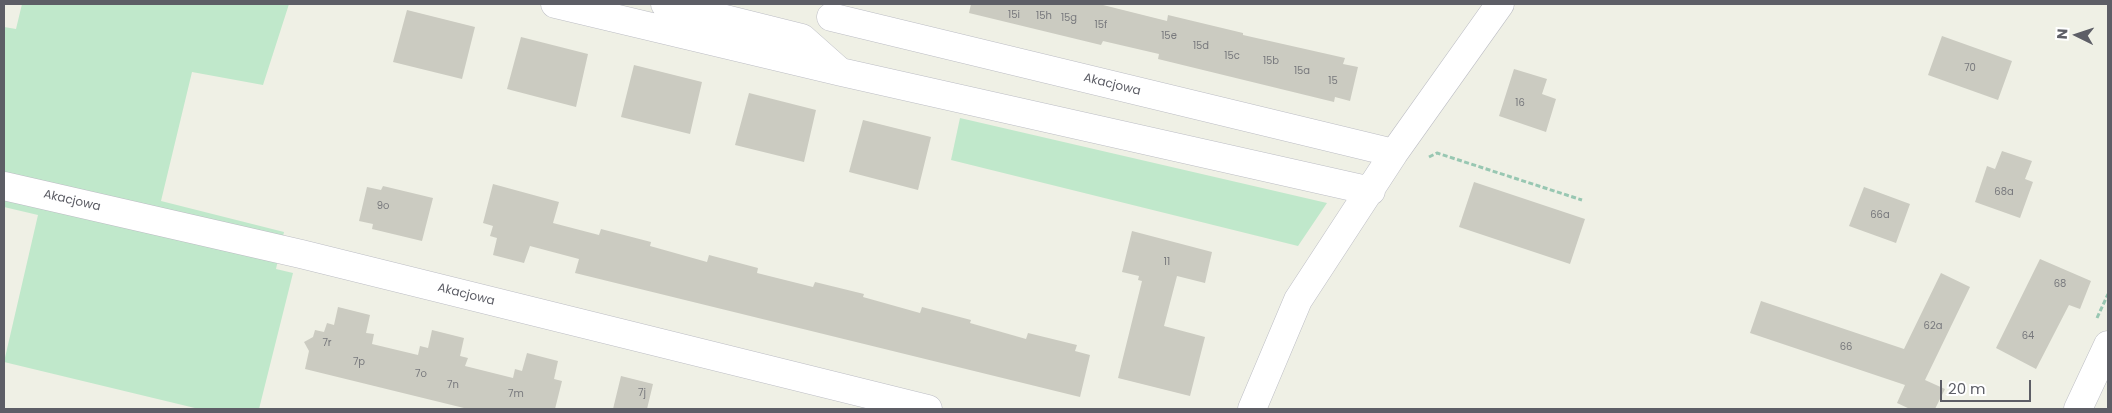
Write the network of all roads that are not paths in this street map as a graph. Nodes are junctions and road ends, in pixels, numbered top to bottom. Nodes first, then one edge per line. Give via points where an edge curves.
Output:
1 (555, 4) edge
2 (665, 4) edge
3 (1500, 4) edge
4 (831, 17) dead end
5 (841, 72) junction
6 (1392, 158) junction
7 (4, 186) edge
8 (1371, 191) junction
9 (2108, 345) edge
10 (928, 409) edge
11 (1252, 409) edge
12 (2078, 409) edge

1 - 5 street
2 - 5 street via 802,38
3 - 6 street
4 - 6 street, Akacjowa
5 - 8 street
6 - 8 street
7 - 10 street, Akacjowa via 301,254
8 - 11 street via 1298,300
9 - 12 street

